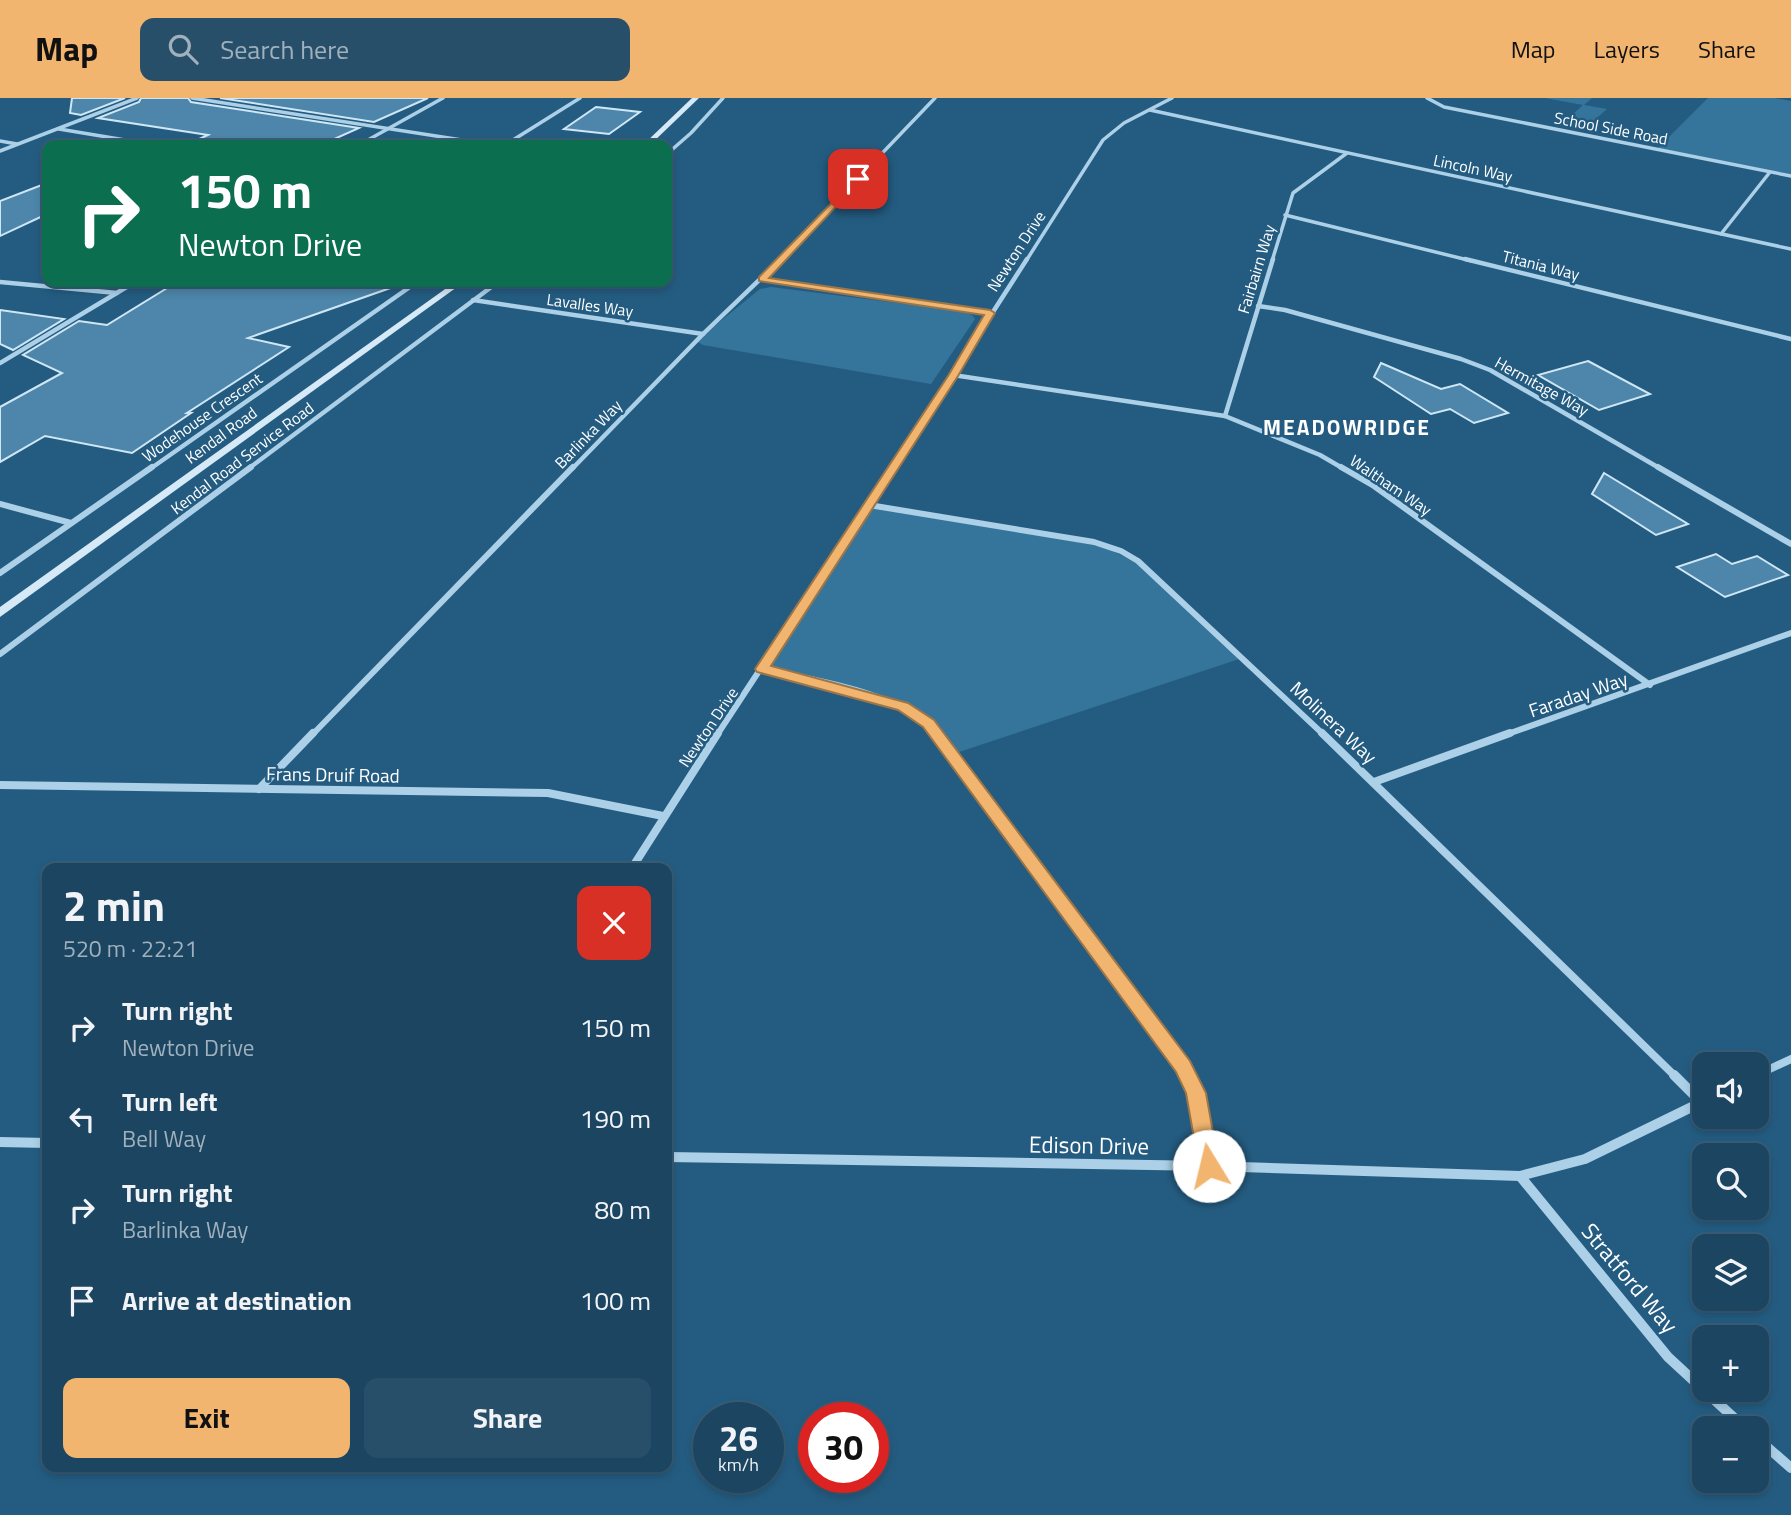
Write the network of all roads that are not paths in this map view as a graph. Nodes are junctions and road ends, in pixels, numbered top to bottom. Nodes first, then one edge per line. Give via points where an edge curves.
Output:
1 (137, 98) edge
2 (192, 98) edge
3 (443, 98) edge
4 (580, 98) edge
5 (696, 98) edge
6 (723, 98) edge
7 (935, 98) edge
8 (1172, 98) edge
9 (1428, 99) edge
10 (1150, 110) junction
11 (59, 128) junction
12 (387, 128) junction
13 (127, 140) edge
14 (367, 140) edge
15 (463, 140) edge
16 (513, 140) edge
17 (651, 140) edge
18 (0, 141) edge
19 (17, 144) junction
20 (672, 149) edge
21 (0, 151) edge
22 (1347, 153) junction
23 (1770, 172) junction
24 (1791, 176) edge
25 (1285, 215) junction
26 (1721, 234) junction
27 (1791, 249) edge
28 (762, 279) junction
29 (0, 282) edge
30 (42, 286) edge
31 (53, 287) edge
32 (127, 287) edge
33 (410, 287) edge
34 (453, 287) edge
35 (491, 287) edge
36 (117, 293) junction
37 (473, 300) junction
38 (1258, 306) junction
39 (990, 313) junction
40 (703, 334) junction
41 (1791, 339) edge
42 (0, 363) edge
43 (953, 376) junction
44 (1224, 416) junction
45 (0, 504) edge
46 (869, 505) junction
47 (71, 523) junction
48 (1791, 544) edge
49 (0, 573) edge
50 (0, 613) edge
51 (1791, 633) edge
52 (0, 654) edge
53 (762, 669) junction
54 (1650, 685) junction
55 (1374, 782) junction
56 (0, 785) edge
57 (259, 789) junction
58 (663, 816) junction
59 (635, 863) edge
60 (1791, 1059) edge
61 (1769, 1069) edge
62 (1692, 1091) edge
63 (1692, 1107) edge
64 (0, 1142) edge
65 (42, 1143) edge
66 (672, 1157) edge
67 (1209, 1166) junction
68 (1520, 1177) junction
69 (1732, 1416) edge
70 (1769, 1449) edge
71 (1791, 1468) edge

1 - 11 street
2 - 12 street
3 - 12 street
4 - 16 street
5 - 17 main road
6 - 20 street
7 - 28 street, Barlinka Way
8 - 10 street, Newton Drive
9 - 23 street, School Side Road via 1444,107
10 - 22 street, Lincoln Way
10 - 39 street, Newton Drive via 1103,140
11 - 13 street
11 - 19 street
12 - 14 street
12 - 15 street
18 - 19 street
19 - 21 street
22 - 25 street, Fairbairn Way via 1293,193
22 - 26 street, Lincoln Way
23 - 24 street, School Side Road
23 - 26 street
25 - 38 street, Fairbairn Way
25 - 41 street, Titania Way
26 - 27 street, Lincoln Way
28 - 39 street
28 - 40 street, Barlinka Way
29 - 30 street
31 - 36 street
32 - 36 street
33 - 47 street, Wodehouse Crescent
34 - 50 main road, Kendal Road
35 - 37 street, Kendal Road Service Road
36 - 42 street
37 - 40 street, Lavalles Way
37 - 52 street, Kendal Road Service Road
38 - 44 street, Fairbairn Way
38 - 48 street, Hermitage Way via 1497,373
39 - 43 street, Newton Drive
40 - 57 street, Barlinka Way
43 - 44 street, Waltham Way
43 - 46 street, Newton Drive
44 - 54 street, Waltham Way via 1348,469
45 - 47 street
46 - 53 street, Newton Drive
46 - 55 street, Molinera Way via 1094,542 1121,551 1146,566
47 - 49 street, Wodehouse Crescent
51 - 54 street, Faraday Way
53 - 58 street, Newton Drive
53 - 67 street via 903,707 928,724 1184,1067 1196,1093
54 - 55 street, Faraday Way
55 - 62 street, Molinera Way
56 - 57 street, Frans Druif Road
57 - 58 street, Frans Druif Road via 548,793
58 - 59 street, Newton Drive
60 - 61 street
63 - 68 street, Edison Drive via 1585,1159
64 - 65 street
66 - 67 street, Edison Drive
67 - 68 street, Edison Drive
68 - 69 street, Stratford Way via 1668,1357
70 - 71 street

